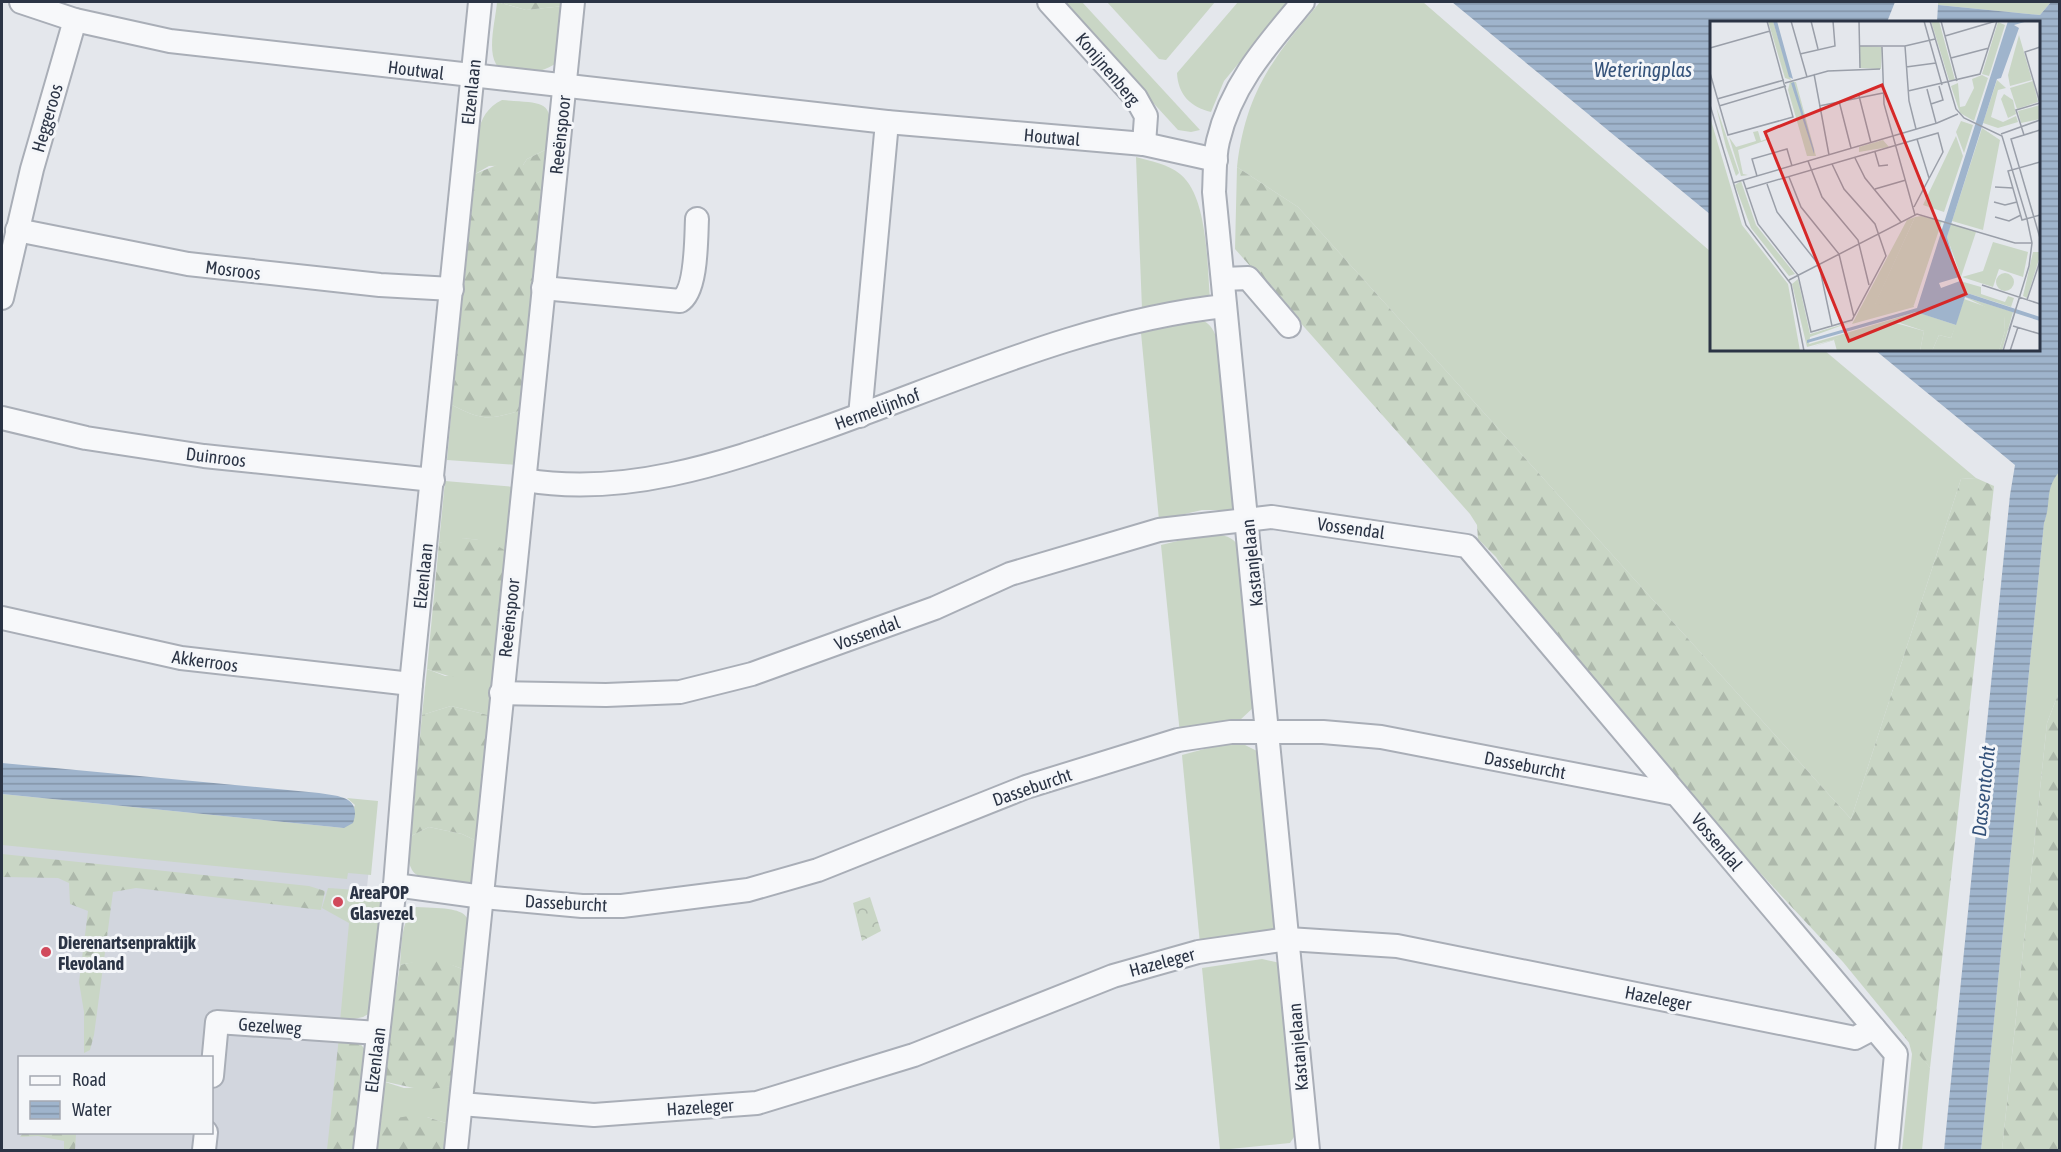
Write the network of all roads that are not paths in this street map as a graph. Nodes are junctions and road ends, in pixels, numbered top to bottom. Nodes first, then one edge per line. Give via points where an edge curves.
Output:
1 (21, 2) edge
2 (480, 2) edge
3 (573, 2) edge
4 (1049, 2) edge
5 (1303, 2) edge
6 (75, 20) junction
7 (472, 77) junction
8 (565, 86) junction
9 (887, 122) junction
10 (1144, 144) junction
11 (1216, 160) junction
12 (13, 219) edge
13 (697, 219) dead end
14 (1223, 279) junction
15 (543, 288) junction
16 (452, 289) junction
17 (2, 298) edge
18 (1225, 306) junction
19 (1289, 326) dead end
20 (860, 416) junction
21 (2, 418) edge
22 (433, 480) junction
23 (525, 480) junction
24 (1247, 518) junction
25 (2, 618) edge
26 (411, 684) junction
27 (501, 693) junction
28 (1268, 730) junction
29 (1676, 794) junction
30 (395, 885) junction
31 (483, 897) junction
32 (1288, 939) junction
33 (1874, 1028) junction
34 (378, 1033) junction
35 (213, 1065) edge
36 (461, 1104) junction
37 (206, 1134) edge
38 (204, 1150) edge
39 (365, 1150) edge
40 (456, 1150) edge
41 (1308, 1150) edge
42 (1887, 1150) edge

1 - 6 street, Houtwal
2 - 7 street, Elzenlaan
3 - 8 street
4 - 10 street, Konijnenberg via 1136,98 1146,116
5 - 11 street, Kastanjelaan via 1254,61 1233,97 1217,143
6 - 7 street, Houtwal via 170,41
6 - 12 street, Heggeroos
7 - 8 street, Houtwal
7 - 16 street, Elzenlaan
8 - 9 street, Houtwal
8 - 15 street, Reeënspoor
9 - 10 street, Houtwal
9 - 20 street
10 - 11 street, Houtwal
11 - 14 street, Kastanjelaan via 1214,192
12 - 16 street, Mosroos via 188,264
12 - 17 street, Heggeroos
13 - 15 street via 692,283 680,301
14 - 18 street, Kastanjelaan
14 - 19 street via 1248,278
15 - 23 street, Reeënspoor
16 - 22 street, Elzenlaan
18 - 20 street, Hermelijnhof via 1136,320 1048,347
18 - 24 street, Kastanjelaan
20 - 23 street, Hermelijnhof via 734,460 674,474 617,484 553,485
21 - 22 street, Duinroos via 86,438 204,456
22 - 26 street, Elzenlaan
23 - 27 street, Reeënspoor
24 - 27 street, Vossendal via 1159,530 1010,574 935,608 752,674 680,692
24 - 28 street, Kastanjelaan
24 - 29 street, Vossendal via 1283,518 1467,546
25 - 26 street, Akkerroos via 181,658
26 - 30 street, Elzenlaan
27 - 31 street, Reeënspoor
28 - 29 street, Dasseburcht via 1381,736
28 - 31 street, Dasseburcht via 1178,740 1026,787 818,870 748,891 622,906
28 - 32 street, Kastanjelaan
29 - 33 street, Vossendal
30 - 31 street, Dasseburcht
30 - 34 street, Elzenlaan
31 - 36 street, Reeënspoor
32 - 33 street, Hazeleger via 1397,946 1855,1038
32 - 36 street, Hazeleger via 1198,952 1113,976 914,1055 757,1103 594,1115
32 - 41 street, Kastanjelaan
33 - 42 street, Vossendal via 1896,1054
34 - 35 street, Gezelweg via 217,1022
34 - 39 street, Elzenlaan
36 - 40 street, Reeënspoor
37 - 38 street

